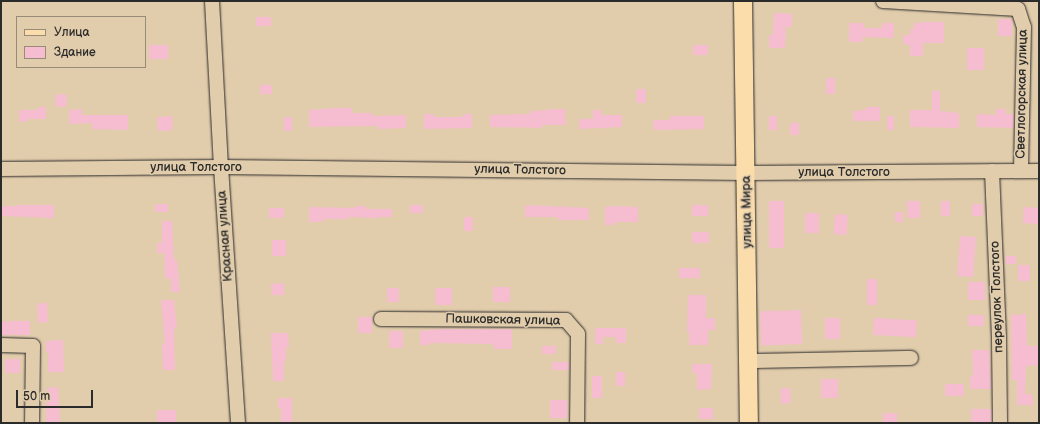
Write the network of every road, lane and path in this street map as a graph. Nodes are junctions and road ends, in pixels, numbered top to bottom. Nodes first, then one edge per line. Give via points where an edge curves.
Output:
1 (212, 1) edge
2 (743, 1) edge
3 (882, 1) edge
4 (221, 167) junction
5 (1, 169) edge
6 (992, 171) junction
7 (1021, 171) junction
8 (1039, 171) edge
9 (746, 173) junction
10 (381, 319) dead end
11 (1, 345) edge
12 (911, 358) dead end
13 (749, 360) junction
14 (32, 423) edge
15 (238, 423) edge
16 (577, 423) edge
17 (749, 423) edge
18 (1000, 423) edge

1 - 4 street, Красная улица
2 - 9 main road, улица Мира
3 - 7 street, Светлогорская улица via 1018,9 1024,27
4 - 5 street, улица Толстого
4 - 9 street, улица Толстого
4 - 15 street, Красная улица
6 - 7 street, улица Толстого
6 - 9 street, улица Толстого
6 - 18 street, переулок Толстого
7 - 8 street, улица Толстого
9 - 13 main road, улица Мира
10 - 16 street, Пашковская улица via 566,320 578,334
11 - 14 street via 33,346
12 - 13 street
13 - 17 main road, улица Мира

